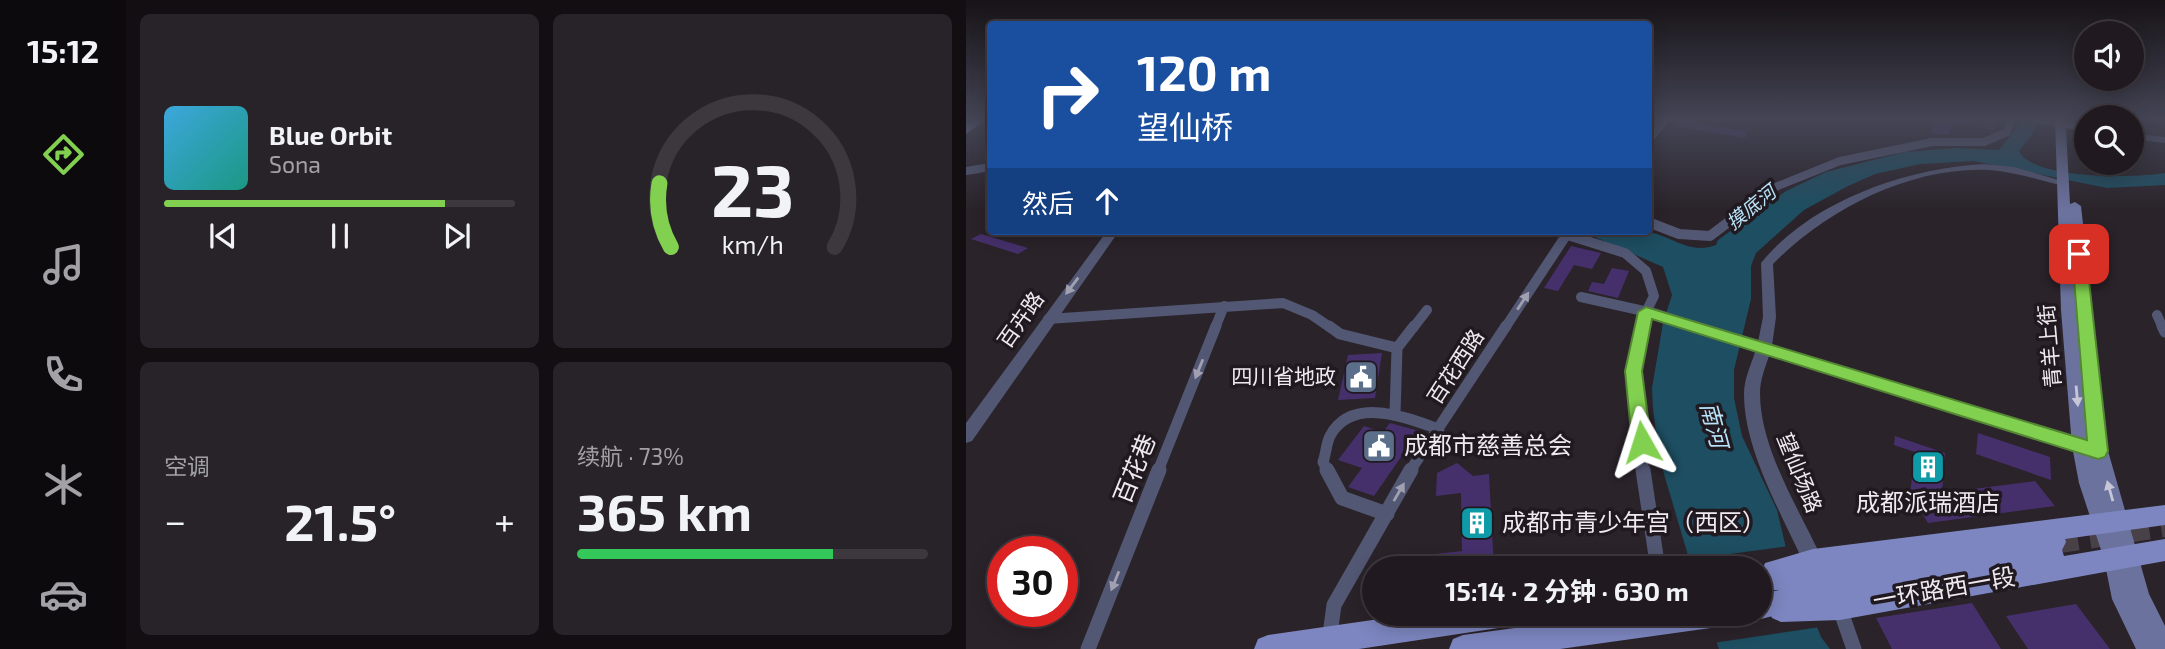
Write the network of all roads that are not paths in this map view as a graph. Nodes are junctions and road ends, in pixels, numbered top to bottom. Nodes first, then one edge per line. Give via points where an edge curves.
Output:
1 (1895, 149) edge
2 (2065, 149) edge
3 (987, 168) edge
4 (966, 171) edge
5 (2067, 177) junction
6 (1652, 224) edge
7 (1110, 235) edge
8 (1561, 235) edge
9 (1572, 235) edge
10 (1581, 297) dead end
11 (1224, 306) junction
12 (1427, 310) dead end
13 (1651, 313) junction
14 (2157, 315) dead end
15 (1048, 319) junction
16 (2165, 332) edge
17 (1397, 348) junction
18 (1761, 348) junction
19 (1395, 414) junction
20 (1439, 429) junction
21 (966, 436) edge
22 (2090, 449) junction
23 (1387, 514) junction
24 (2165, 514) edge
25 (2110, 522) junction
26 (2060, 549) tunnel mouth
27 (2165, 550) edge
28 (1656, 556) edge
29 (2122, 558) junction
30 (1772, 579) edge
31 (1818, 585) junction
32 (1772, 603) edge
33 (1437, 626) edge
34 (1633, 626) edge
35 (1328, 645) edge
36 (1088, 649) edge
37 (1268, 649) edge
38 (1463, 649) edge
39 (1854, 649) edge
40 (2149, 649) edge
41 (2164, 649) edge

1 - 6 street via 1840,160 1773,188 1710,236 1679,234
2 - 5 main road, 青羊上街
3 - 4 street
5 - 18 street, 望仙场路 via 1983,167 1891,184 1833,210 1767,263 1770,316
5 - 22 main road, 青羊上街 via 2069,310
7 -> 15 street, 百卉路
20 -> 8 street, 百花西路
9 - 13 street via 1625,253 1646,271 1654,296
10 - 13 street
11 - 15 street
11 - 17 street via 1283,303 1340,334
11 -> 36 street, 百花巷
12 - 17 street
13 - 18 street
13 - 28 street via 1634,371
14 - 16 street
15 - 21 street, 百卉路
17 - 19 street
18 - 22 street
18 - 31 street, 望仙场路 via 1752,396 1764,452
19 - 20 street
19 - 23 street via 1350,416 1331,435 1324,462 1342,498
23 -> 20 street, 百花西路
22 - 25 main road, 青羊上街
23 - 35 street, 百花西路 via 1334,605
24 - 25 main road, 一环路西一段
25 - 29 main road, 青羊上街
25 - 31 main road, 一环路西一段
26 - 31 main road
27 - 29 main road, 一环路西一段
29 - 31 main road, 一环路西一段
29 - 40 main road via 2124,598
29 - 41 main road
30 - 31 main road, bridge
31 - 32 main road, 一环路西一段
31 - 39 street
33 - 35 main road
34 - 38 main road
35 - 37 main road

